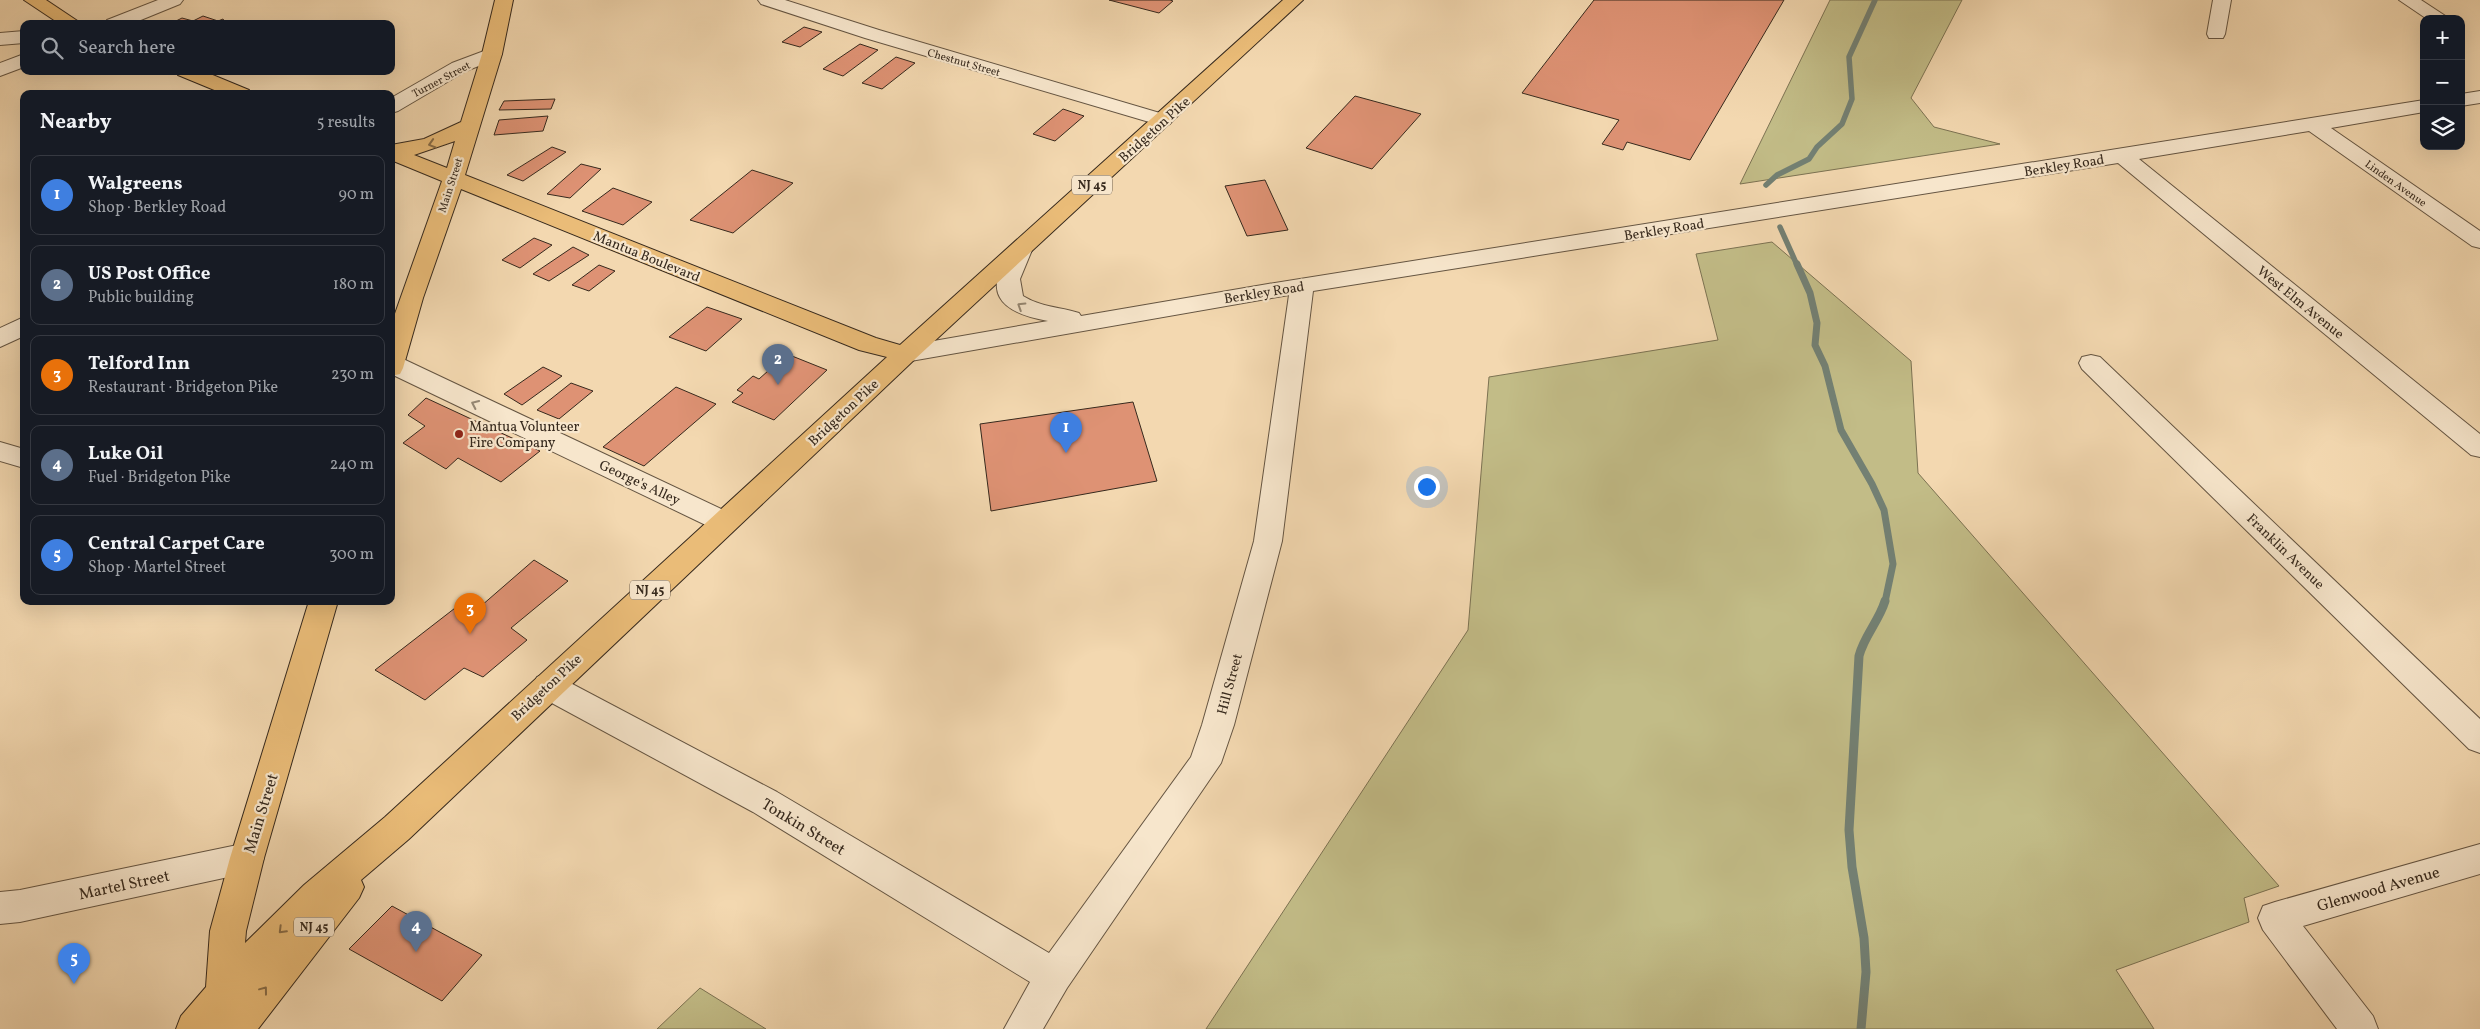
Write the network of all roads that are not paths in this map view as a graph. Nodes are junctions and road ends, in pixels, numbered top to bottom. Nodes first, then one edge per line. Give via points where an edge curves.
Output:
1 (34, 0) edge
2 (174, 0) edge
3 (504, 0) edge
4 (766, 0) edge
5 (1294, 0) edge
6 (2222, 0) edge
7 (2408, 0) edge
8 (2434, 15) edge
9 (66, 20) edge
10 (124, 20) edge
11 (2216, 34) dead end
12 (20, 37) edge
13 (0, 39) edge
14 (492, 54) junction
15 (20, 62) edge
16 (0, 70) edge
17 (195, 75) edge
18 (232, 90) edge
19 (2480, 97) edge
20 (2465, 99) edge
21 (395, 105) edge
22 (2420, 107) edge
23 (1163, 120) junction
24 (2312, 124) junction
25 (468, 126) junction
26 (395, 152) edge
27 (395, 154) edge
28 (2122, 156) junction
29 (454, 178) junction
30 (2480, 241) edge
31 (1021, 250) junction
32 (1302, 286) junction
33 (1103, 320) junction
34 (20, 326) edge
35 (0, 339) edge
36 (905, 354) junction
37 (395, 355) edge
38 (2091, 363) dead end
39 (395, 367) edge
40 (2480, 448) edge
41 (0, 451) edge
42 (20, 458) edge
43 (724, 522) junction
44 (323, 605) edge
45 (548, 686) junction
46 (2480, 739) edge
47 (397, 828) junction
48 (247, 858) junction
49 (2480, 859) edge
50 (0, 908) edge
51 (1054, 976) junction
52 (224, 994) junction
53 (194, 1029) edge
54 (229, 1029) edge
55 (235, 1029) edge
56 (1022, 1029) edge
57 (2360, 1029) edge

1 - 9 main road
2 - 10 street
3 - 14 main road, Main Street
4 - 23 street, Chestnut Street
5 - 23 main road, Bridgeton Pike / NJ 45
6 - 11 street
7 - 8 street
12 - 13 street
14 - 21 street, Turner Street via 458,67
14 - 25 main road, Main Street
15 - 16 street
17 - 18 main road
19 - 20 street
22 - 24 street, Berkley Road
23 - 31 main road, Bridgeton Pike / NJ 45
24 - 28 street, Berkley Road
24 - 30 street, Linden Avenue
25 -> 26 main road via 431,145
25 - 29 main road, Main Street
27 - 29 main road, Mantua Boulevard
28 - 32 street, Berkley Road
28 - 40 street, West Elm Avenue
29 - 36 main road, Mantua Boulevard via 868,344
29 - 37 main road, Main Street via 411,298
33 -> 31 street via 1045,315 1012,300 1008,279
31 - 36 main road, Bridgeton Pike / NJ 45
32 - 33 street, Berkley Road
32 - 51 street, Hill Street via 1268,541 1205,763
33 - 36 street, Berkley Road
34 - 35 street
36 - 43 main road, Bridgeton Pike / NJ 45
38 - 46 street, Franklin Avenue
43 -> 39 street, George's Alley
41 - 42 street
43 - 45 main road, Bridgeton Pike / NJ 45
44 - 48 main road, Main Street
45 - 47 main road, Bridgeton Pike / NJ 45
45 - 51 street, Tonkin Street via 765,802
47 -> 52 main road, Bridgeton Pike / NJ 45 via 316,896
55 -> 47 main road, Bridgeton Pike / NJ 45 via 296,949
48 - 50 street, Martel Street
48 - 52 main road, Main Street via 228,931
49 - 57 street, Glenwood Avenue via 2276,918
51 - 56 street, Hill Street
52 - 53 main road, NJ 45
52 - 54 main road, Main Street

